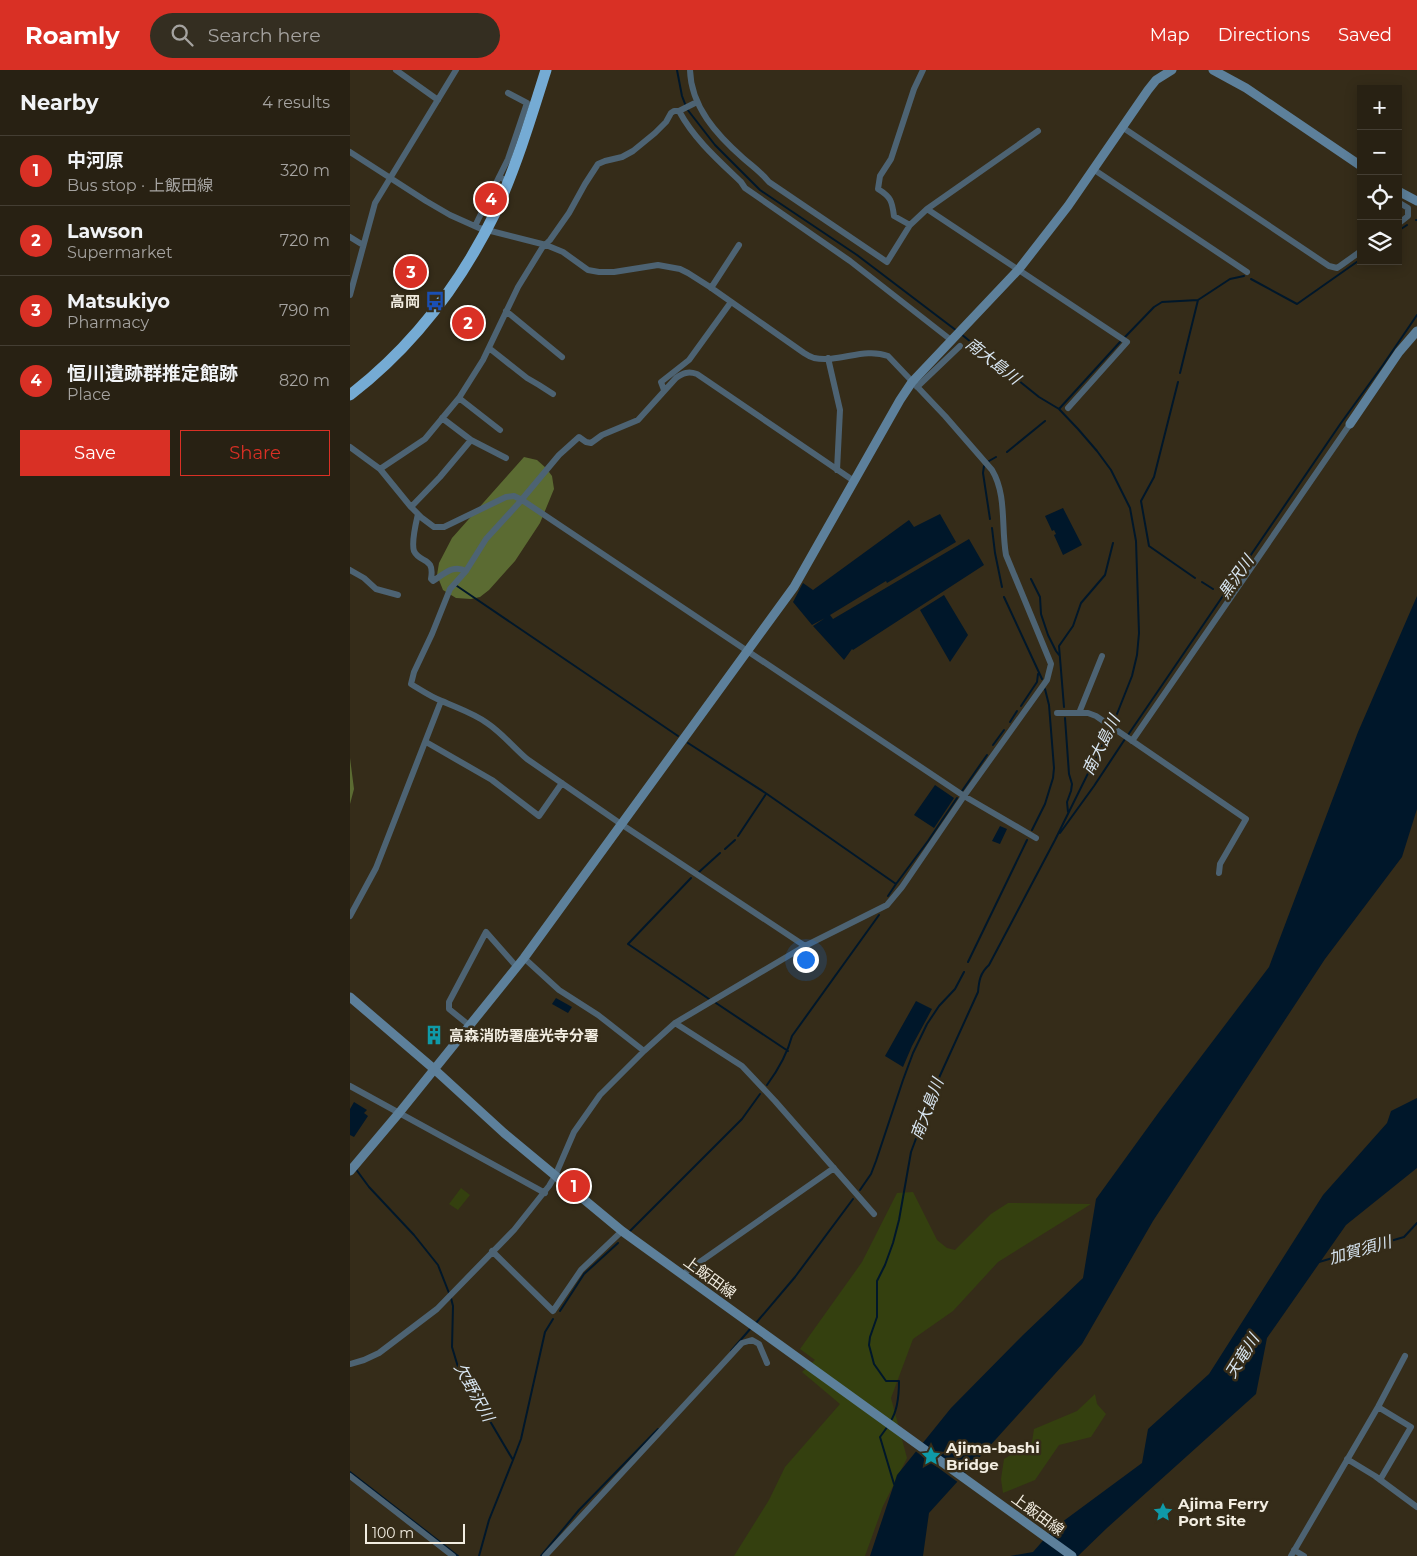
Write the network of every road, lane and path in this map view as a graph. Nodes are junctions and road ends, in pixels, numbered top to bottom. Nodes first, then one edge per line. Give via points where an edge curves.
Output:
1 (396, 70) edge
2 (456, 70) edge
3 (546, 70) edge
4 (690, 70) edge
5 (923, 70) edge
6 (1172, 70) edge
7 (1213, 70) edge
8 (508, 93) dead end
9 (438, 100) junction
10 (695, 103) junction
11 (681, 110) junction
12 (1122, 127) junction
13 (1038, 131) dead end
14 (350, 152) edge
15 (1357, 163) edge
16 (1093, 169) junction
17 (390, 178) junction
18 (503, 179) junction
19 (1402, 193) edge
20 (1417, 201) edge
21 (1402, 204) edge
22 (927, 209) junction
23 (1402, 221) edge
24 (910, 225) junction
25 (480, 228) junction
26 (350, 236) edge
27 (363, 245) junction
28 (546, 245) junction
29 (739, 246) dead end
30 (1357, 255) edge
31 (1019, 270) junction
32 (1247, 272) dead end
33 (711, 288) junction
34 (350, 295) edge
35 (731, 302) junction
36 (506, 311) junction
37 (1417, 331) edge
38 (952, 339) junction
39 (960, 346) dead end
40 (489, 348) junction
41 (562, 357) dead end
42 (828, 358) junction
43 (914, 384) junction
44 (664, 390) junction
45 (553, 394) dead end
46 (350, 395) edge
47 (459, 398) junction
48 (1068, 408) dead end
49 (442, 418) junction
50 (1350, 424) joint
51 (500, 430) dead end
52 (471, 440) junction
53 (350, 446) edge
54 (506, 458) dead end
55 (380, 469) junction
56 (837, 470) junction
57 (854, 481) junction
58 (522, 500) junction
59 (411, 507) junction
60 (418, 514) junction
61 (350, 570) edge
62 (466, 572) junction
63 (398, 595) dead end
64 (749, 652) junction
65 (1102, 656) dead end
66 (441, 701) junction
67 (1058, 713) dead end
68 (1080, 713) junction
69 (1131, 740) junction
70 (426, 742) junction
71 (562, 783) junction
72 (964, 796) junction
73 (621, 824) junction
74 (1036, 838) dead end
75 (1219, 873) dead end
76 (350, 916) edge
77 (805, 946) junction
78 (524, 958) junction
79 (516, 966) junction
80 (350, 998) edge
81 (675, 1023) junction
82 (470, 1026) junction
83 (644, 1051) junction
84 (434, 1069) junction
85 (350, 1086) edge
86 (400, 1113) junction
87 (834, 1168) junction
88 (350, 1171) edge
89 (555, 1176) junction
90 (545, 1193) junction
91 (874, 1214) dead end
92 (622, 1231) junction
93 (492, 1252) junction
94 (687, 1271) dead end
95 (1405, 1356) dead end
96 (767, 1363) dead end
97 (350, 1364) edge
98 (1378, 1407) junction
99 (1347, 1459) junction
100 (350, 1476) edge
101 (1380, 1480) junction
102 (1417, 1507) edge
103 (1292, 1553) edge
104 (453, 1556) edge
105 (545, 1556) edge
106 (1072, 1556) edge
107 (1304, 1556) edge

1 - 9 street
2 - 9 street
3 - 18 highway
4 - 10 street
5 - 24 street via 891,159 880,176 878,189 892,202 894,216
6 - 12 street via 1156,80
7 - 15 street via 1246,88
8 - 18 street via 526,103
9 - 17 street
10 - 11 street
10 - 24 street via 716,130 769,182 886,262
11 - 28 street via 671,113 666,122 633,151 598,164
11 - 38 street via 687,126 745,188 850,261
12 - 16 street
12 - 30 street via 1330,266 1337,268
13 - 22 street
14 - 17 street
16 - 31 street
16 - 32 street
17 - 25 street via 434,206
17 - 27 street via 375,203
18 - 25 highway
19 - 20 street
21 - 23 street via 1408,208 1408,216
22 - 24 street
22 - 31 street
25 - 28 street
25 - 46 highway via 452,288 433,313 395,356
26 - 27 street
27 - 34 street
28 - 33 street via 563,252 588,270 614,272 670,266
28 - 36 street
29 - 33 street
31 - 38 street
31 - 48 street via 1127,342
33 - 35 street
35 - 42 street via 804,353 813,358
35 - 44 street via 689,360 660,382
36 - 40 street
36 - 41 street
37 - 50 street
38 - 43 street
39 - 43 street
40 - 45 street via 526,378
40 - 47 street
42 - 43 street via 880,353 888,356
42 - 56 street via 840,410
43 - 57 street via 900,400
43 - 72 street via 996,478 1006,555 1051,664 1047,680
44 - 56 street via 681,374 697,374
44 - 58 street via 633,423 591,443 579,437 574,440
47 - 49 street
47 - 51 street
49 - 52 street
49 - 55 street via 426,439
50 - 69 street
52 - 54 street
52 - 59 street
53 - 55 street
55 - 59 street
56 - 57 street
57 - 64 street via 794,588
58 - 60 street via 506,497 444,527 434,527
58 - 62 street via 486,539
58 - 64 street
59 - 60 street
60 - 62 street via 414,547 431,566 431,579 433,581 448,570 458,568
61 - 63 street via 376,589
62 - 66 street via 450,589 414,672 412,684
64 - 72 street
64 - 73 street
65 - 68 street
66 - 70 street
66 - 71 street via 486,722
67 - 68 street
68 - 69 street via 1096,716
69 - 75 street via 1246,819 1220,864
70 - 71 street via 492,780 539,816
70 - 76 street via 376,868
71 - 73 street
72 - 74 street
72 - 77 street via 887,905
73 - 77 street
73 - 78 street
77 - 81 street
78 - 79 street
78 - 83 street via 558,990 598,1015
79 - 82 street
79 - 82 street via 486,932 449,1002 449,1009
80 - 84 street, 上飯田線
81 - 83 street
81 - 87 street via 742,1066
82 - 84 street
83 - 89 street via 600,1095 574,1132
84 - 86 street
84 - 89 street, 上飯田線
85 - 86 street
86 - 88 street
86 - 90 street
87 - 91 street
87 - 94 street
89 - 90 street
89 - 92 street, 上飯田線
90 - 93 street
92 - 93 street via 581,1270 553,1311
92 - 106 street, 上飯田線
93 - 97 street via 438,1309 378,1353
95 - 98 street
96 - 105 street via 759,1344 752,1340 742,1343
98 - 99 street
98 - 101 street via 1411,1427
99 - 101 street
99 - 103 street
100 - 104 street
101 - 102 street
103 - 107 street

